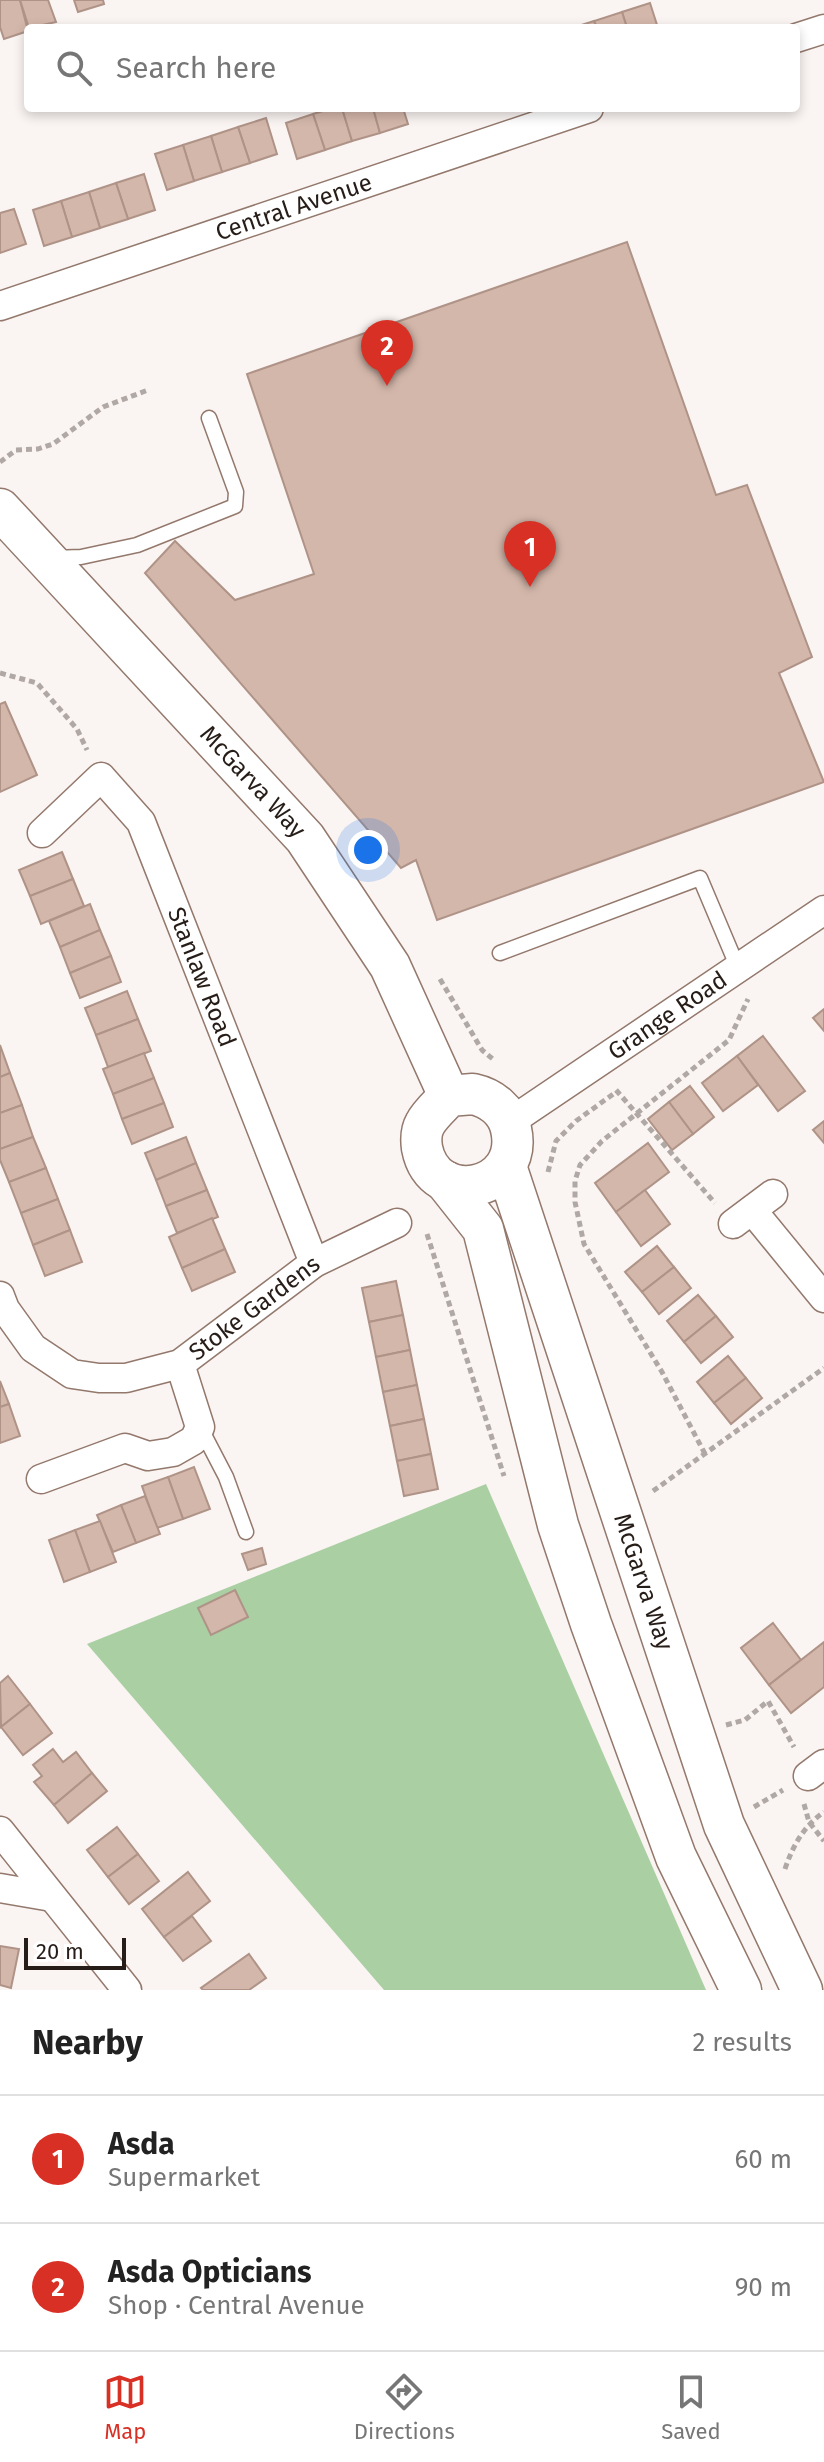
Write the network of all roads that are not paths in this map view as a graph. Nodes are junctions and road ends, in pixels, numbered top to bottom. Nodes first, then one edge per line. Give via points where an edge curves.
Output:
1 (824, 29) edge
2 (800, 37) edge
3 (577, 112) edge
4 (0, 306) edge
5 (209, 418) dead end
6 (0, 509) edge
7 (45, 558) junction
8 (42, 833) dead end
9 (824, 910) edge
10 (500, 953) dead end
11 (738, 968) junction
12 (449, 1096) junction
13 (510, 1122) junction
14 (506, 1166) junction
15 (445, 1181) junction
16 (753, 1209) road end
17 (397, 1223) dead end
18 (314, 1263) junction
19 (0, 1296) edge
20 (824, 1298) edge
21 (180, 1364) junction
22 (200, 1427) junction
23 (41, 1479) dead end
24 (246, 1532) dead end
25 (0, 1831) edge
26 (0, 1888) edge
27 (52, 1897) junction
28 (127, 1990) edge
29 (741, 1990) edge
30 (802, 1990) edge

1 - 2 street
3 - 4 street, Central Avenue
5 - 7 lane via 236,492 235,506 137,545 81,557
6 - 7 street, McGarva Way
7 - 12 street, McGarva Way via 305,838 390,966
8 - 18 street, Stanlaw Road via 101,777 141,822
9 - 11 street, Grange Road
10 - 11 lane via 700,878
11 - 13 street, Grange Road
12 - 13 street via 480,1096 495,1103
12 - 15 street via 423,1125 421,1141 432,1171
13 - 14 street via 513,1138
14 - 15 street via 471,1187
14 - 30 street, McGarva Way via 724,1825
15 - 29 street via 483,1229 558,1525 591,1624 676,1857
16 - 20 street
17 - 18 street, Stoke Gardens
18 - 21 street, Stoke Gardens
19 - 21 street, Stoke Gardens via 33,1348 72,1374 126,1378
21 - 22 street
22 - 23 street via 194,1440 173,1452 148,1456 125,1448
22 - 24 lane
25 - 27 street
26 - 27 street
27 - 28 street

